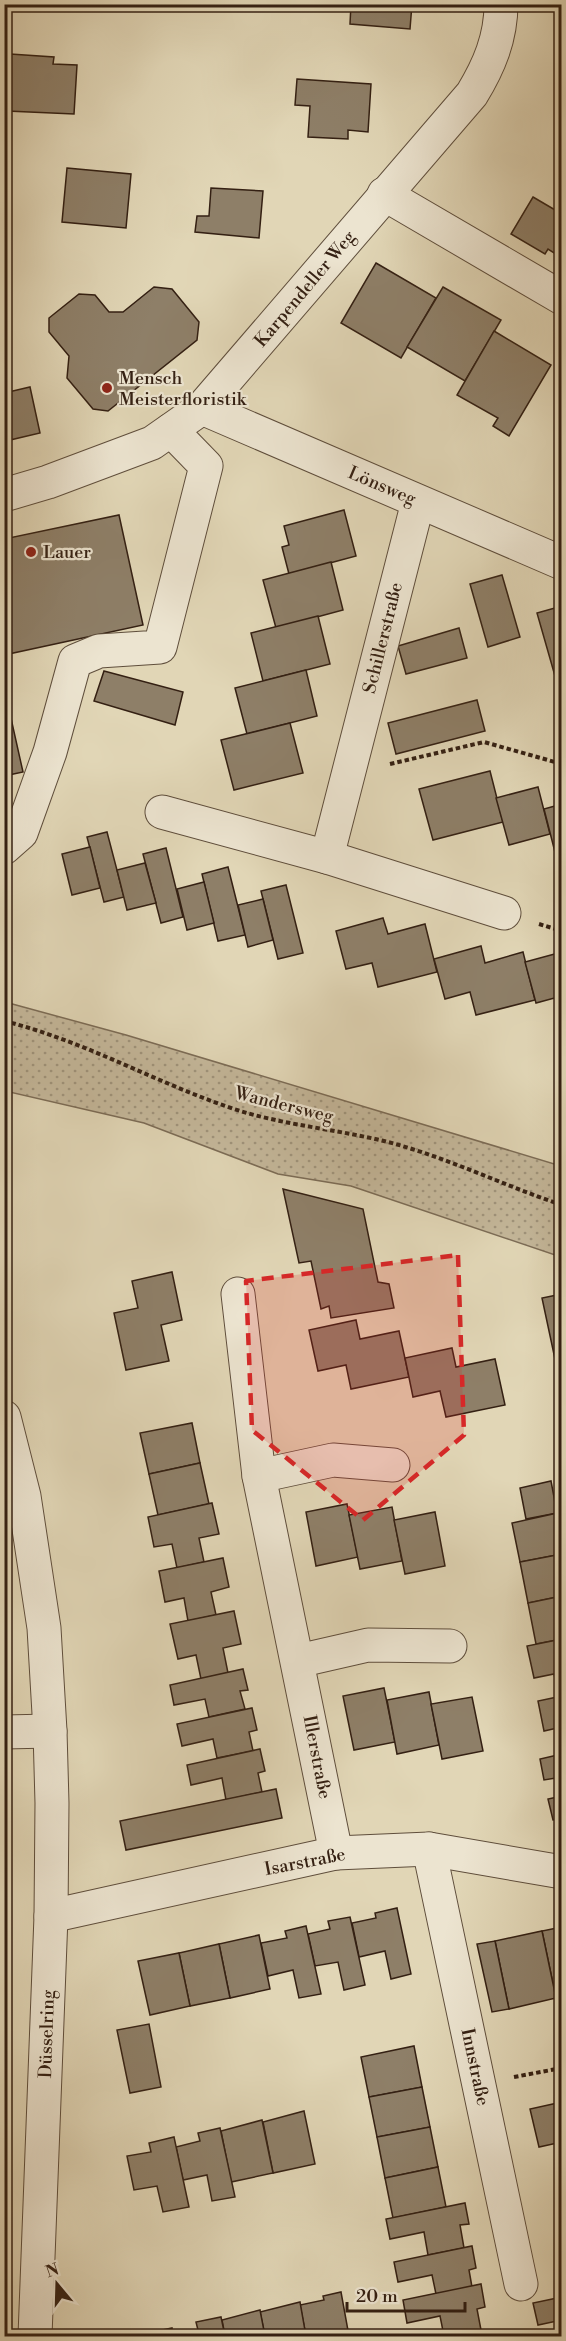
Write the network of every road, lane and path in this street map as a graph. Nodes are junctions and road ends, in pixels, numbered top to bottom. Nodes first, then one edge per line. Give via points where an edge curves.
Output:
1 (501, 4) edge
2 (384, 194) junction
3 (561, 298) edge
4 (202, 408) junction
5 (171, 430) junction
6 (4, 495) edge
7 (418, 502) junction
8 (561, 563) edge
9 (561, 764) edge
10 (348, 774) junction
11 (162, 812) dead end
12 (4, 848) edge
13 (327, 857) junction
14 (504, 913) dead end
15 (4, 984) edge
16 (6, 1022) edge
17 (561, 1205) edge
18 (238, 1294) dead end
19 (4, 1417) edge
20 (393, 1465) dead end
21 (259, 1476) junction
22 (450, 1646) dead end
23 (298, 1661) junction
24 (50, 1731) junction
25 (4, 1732) edge
26 (429, 1849) junction
27 (336, 1853) junction
28 (561, 1872) edge
29 (51, 1916) junction
30 (561, 2068) edge
31 (478, 2084) junction
32 (521, 2284) dead end
33 (35, 2337) edge

1 - 2 street, Karpendeller Weg via 500,28 482,78
2 - 3 street
2 - 4 street, Karpendeller Weg
4 - 5 street, Karpendeller Weg
4 - 7 street, Lönsweg
5 - 6 street, Karpendeller Weg via 131,451
5 - 12 street via 206,466 160,647 99,651 75,661 50,752 21,833
7 - 8 street, Lönsweg
7 - 10 street, Schillerstraße
9 - 10 path via 484,742
10 - 13 street, Schillerstraße
11 - 13 street
13 - 14 street
15 - 16 path via 10,1003
16 - 17 path, Wandersweg via 86,1048 232,1108 271,1120 412,1149
18 - 21 street, Illerstraße
19 - 24 street, Düsselring via 24,1496 42,1617
20 - 21 street via 333,1460
21 - 23 street, Illerstraße
22 - 23 street via 368,1645
23 - 27 street, Illerstraße
24 - 25 street
24 - 29 street, Düsselring
26 - 27 street, Isarstraße
26 - 28 street, Isarstraße
26 - 31 street, Innstraße
27 - 29 street, Isarstraße
29 - 33 street, Düsselring
30 - 31 path
31 - 32 street, Innstraße

